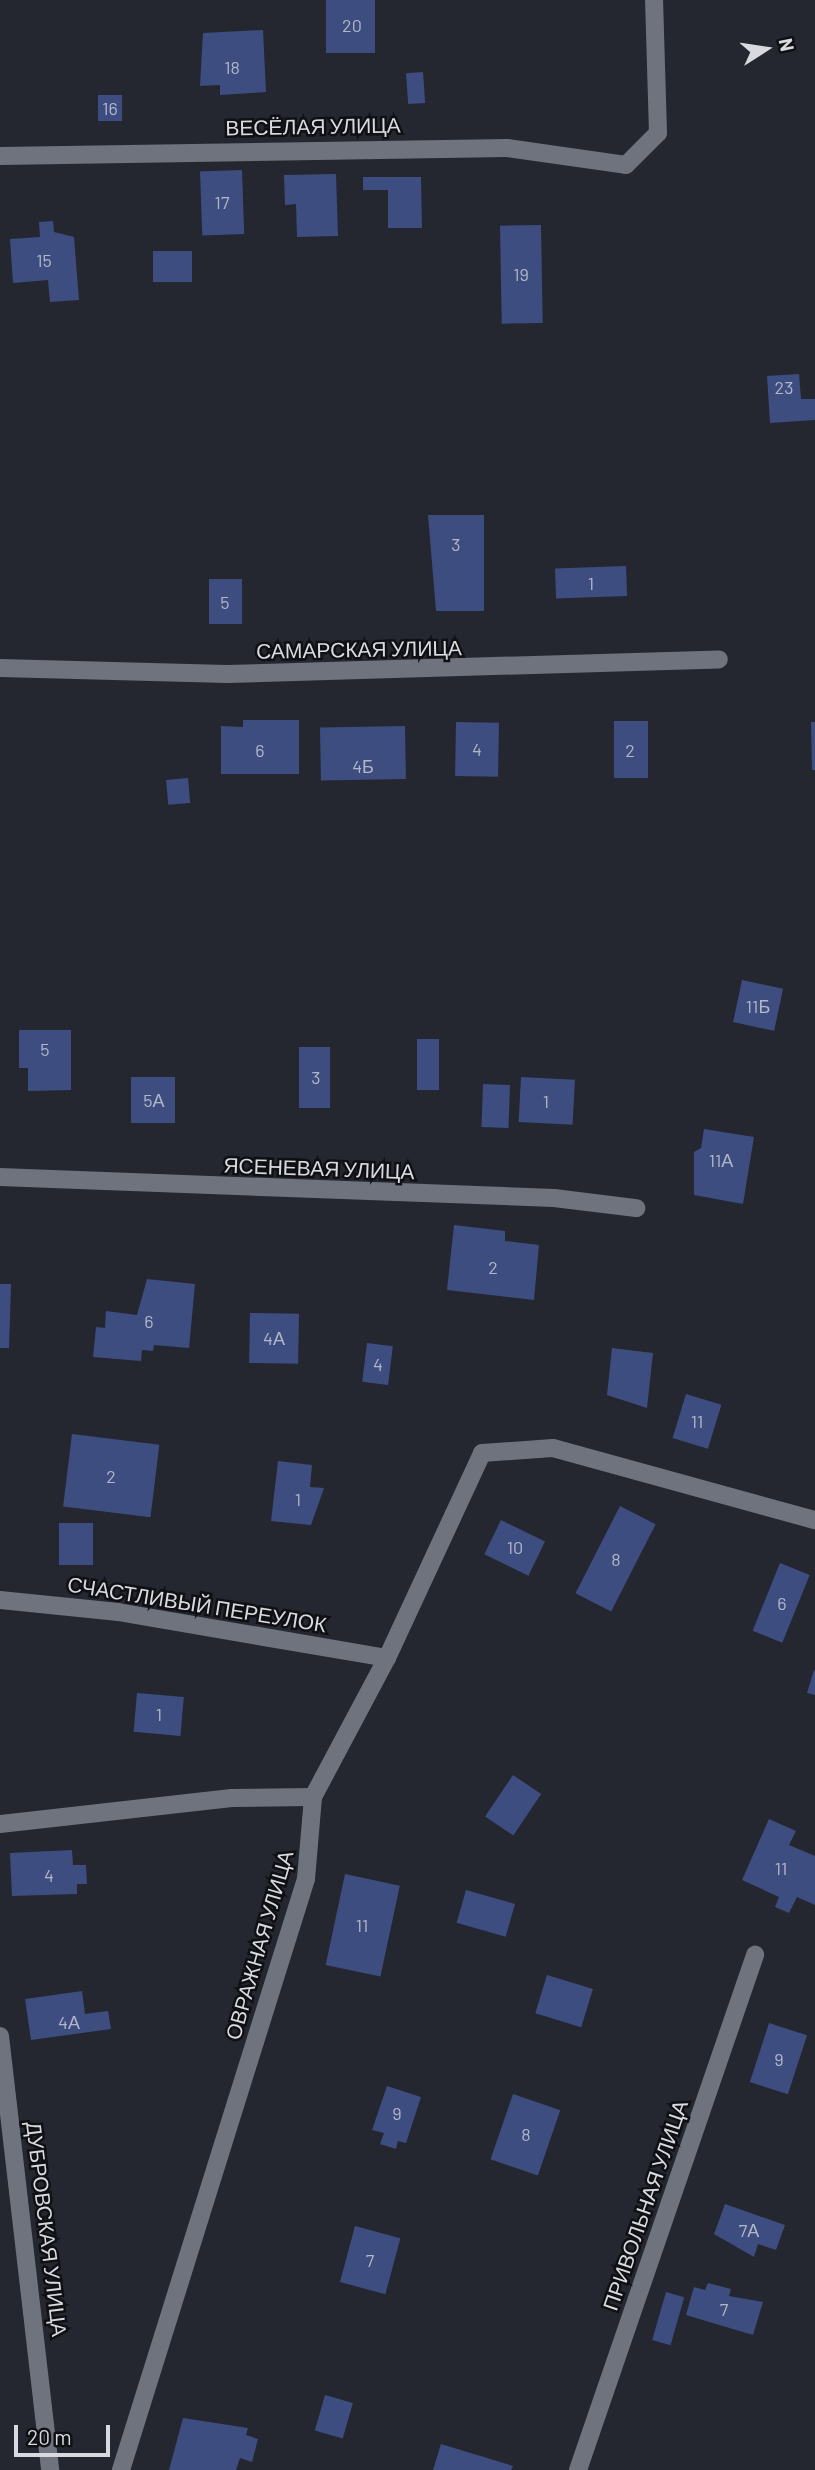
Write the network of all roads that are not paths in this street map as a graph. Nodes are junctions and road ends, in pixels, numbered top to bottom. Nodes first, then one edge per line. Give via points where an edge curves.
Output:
1 (654, 0) edge
2 (0, 156) edge
3 (719, 659) dead end
4 (0, 668) edge
5 (0, 1177) edge
6 (636, 1208) dead end
7 (815, 1520) edge
8 (0, 1600) edge
9 (387, 1658) junction
10 (313, 1797) junction
11 (0, 1824) edge
12 (754, 1955) dead end
13 (0, 2036) edge
14 (50, 2470) edge
15 (121, 2470) edge
16 (578, 2470) edge

1 - 2 street, ВЕСЁЛАЯ УЛИЦА via 658,133 626,165 507,148
3 - 4 street, САМАРСКАЯ УЛИЦА via 227,674
5 - 6 street, ЯСЕНЕВАЯ УЛИЦА via 554,1198
7 - 9 street, ОВРАЖНАЯ УЛИЦА via 552,1448 482,1453
8 - 9 street, СЧАСТЛИВЫЙ ПЕРЕУЛОК via 118,1612
9 - 10 street, ОВРАЖНАЯ УЛИЦА
10 - 11 street via 232,1798
10 - 15 street, ОВРАЖНАЯ УЛИЦА via 306,1880
12 - 16 street, ПРИВОЛЬНАЯ УЛИЦА
13 - 14 street, ДУБРОВСКАЯ УЛИЦА

